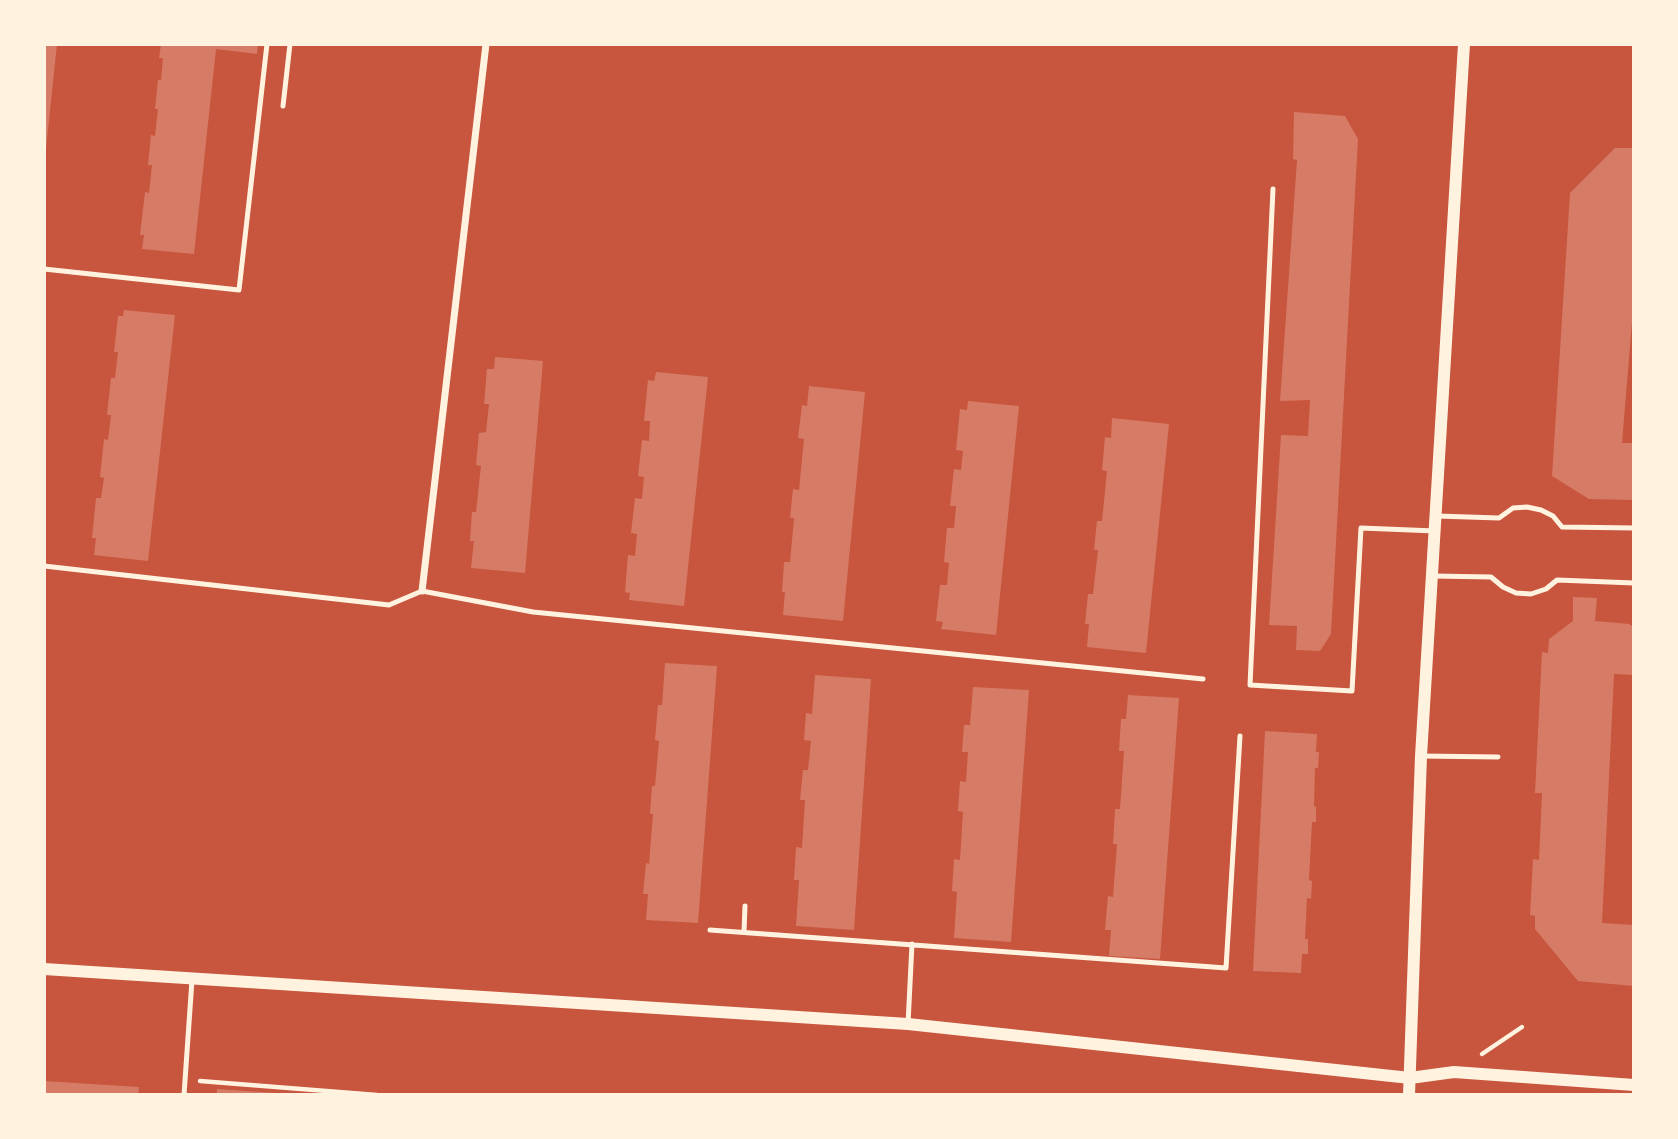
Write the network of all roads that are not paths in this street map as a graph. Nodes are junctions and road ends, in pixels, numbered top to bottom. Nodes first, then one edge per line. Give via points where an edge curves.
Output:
1 (267, 44) edge
2 (290, 44) edge
3 (485, 44) edge
4 (1464, 44) edge
5 (283, 106) dead end
6 (1273, 189) dead end
7 (44, 269) edge
8 (1436, 516) junction
9 (1634, 528) edge
10 (1435, 531) junction
11 (44, 566) edge
12 (1432, 576) junction
13 (1634, 583) edge
14 (422, 591) junction
15 (1203, 678) dead end
16 (1240, 736) dead end
17 (1422, 756) junction
18 (1498, 757) dead end
19 (745, 906) dead end
20 (710, 930) dead end
21 (744, 932) junction
22 (912, 944) junction
23 (44, 970) edge
24 (192, 979) junction
25 (908, 1024) junction
26 (1410, 1078) junction
27 (1634, 1085) edge
28 (184, 1095) edge
29 (1409, 1095) edge

1 - 7 lane via 239,290
2 - 5 lane
3 - 14 street
4 - 8 street
6 - 10 lane via 1250,685 1352,691 1361,527
8 - 9 lane via 1499,518 1527,507 1553,516 1562,527
8 - 10 street
10 - 12 street
11 - 14 lane via 389,605
12 - 13 lane via 1491,577 1516,593 1531,594 1557,580
12 - 17 street
14 - 15 lane via 533,612
16 - 22 lane via 1226,968
17 - 18 lane
17 - 26 street
19 - 21 lane
20 - 21 lane
21 - 22 lane
22 - 25 lane
23 - 24 street
24 - 25 street
24 - 28 lane
25 - 26 street
26 - 27 street via 1454,1072
26 - 29 street

